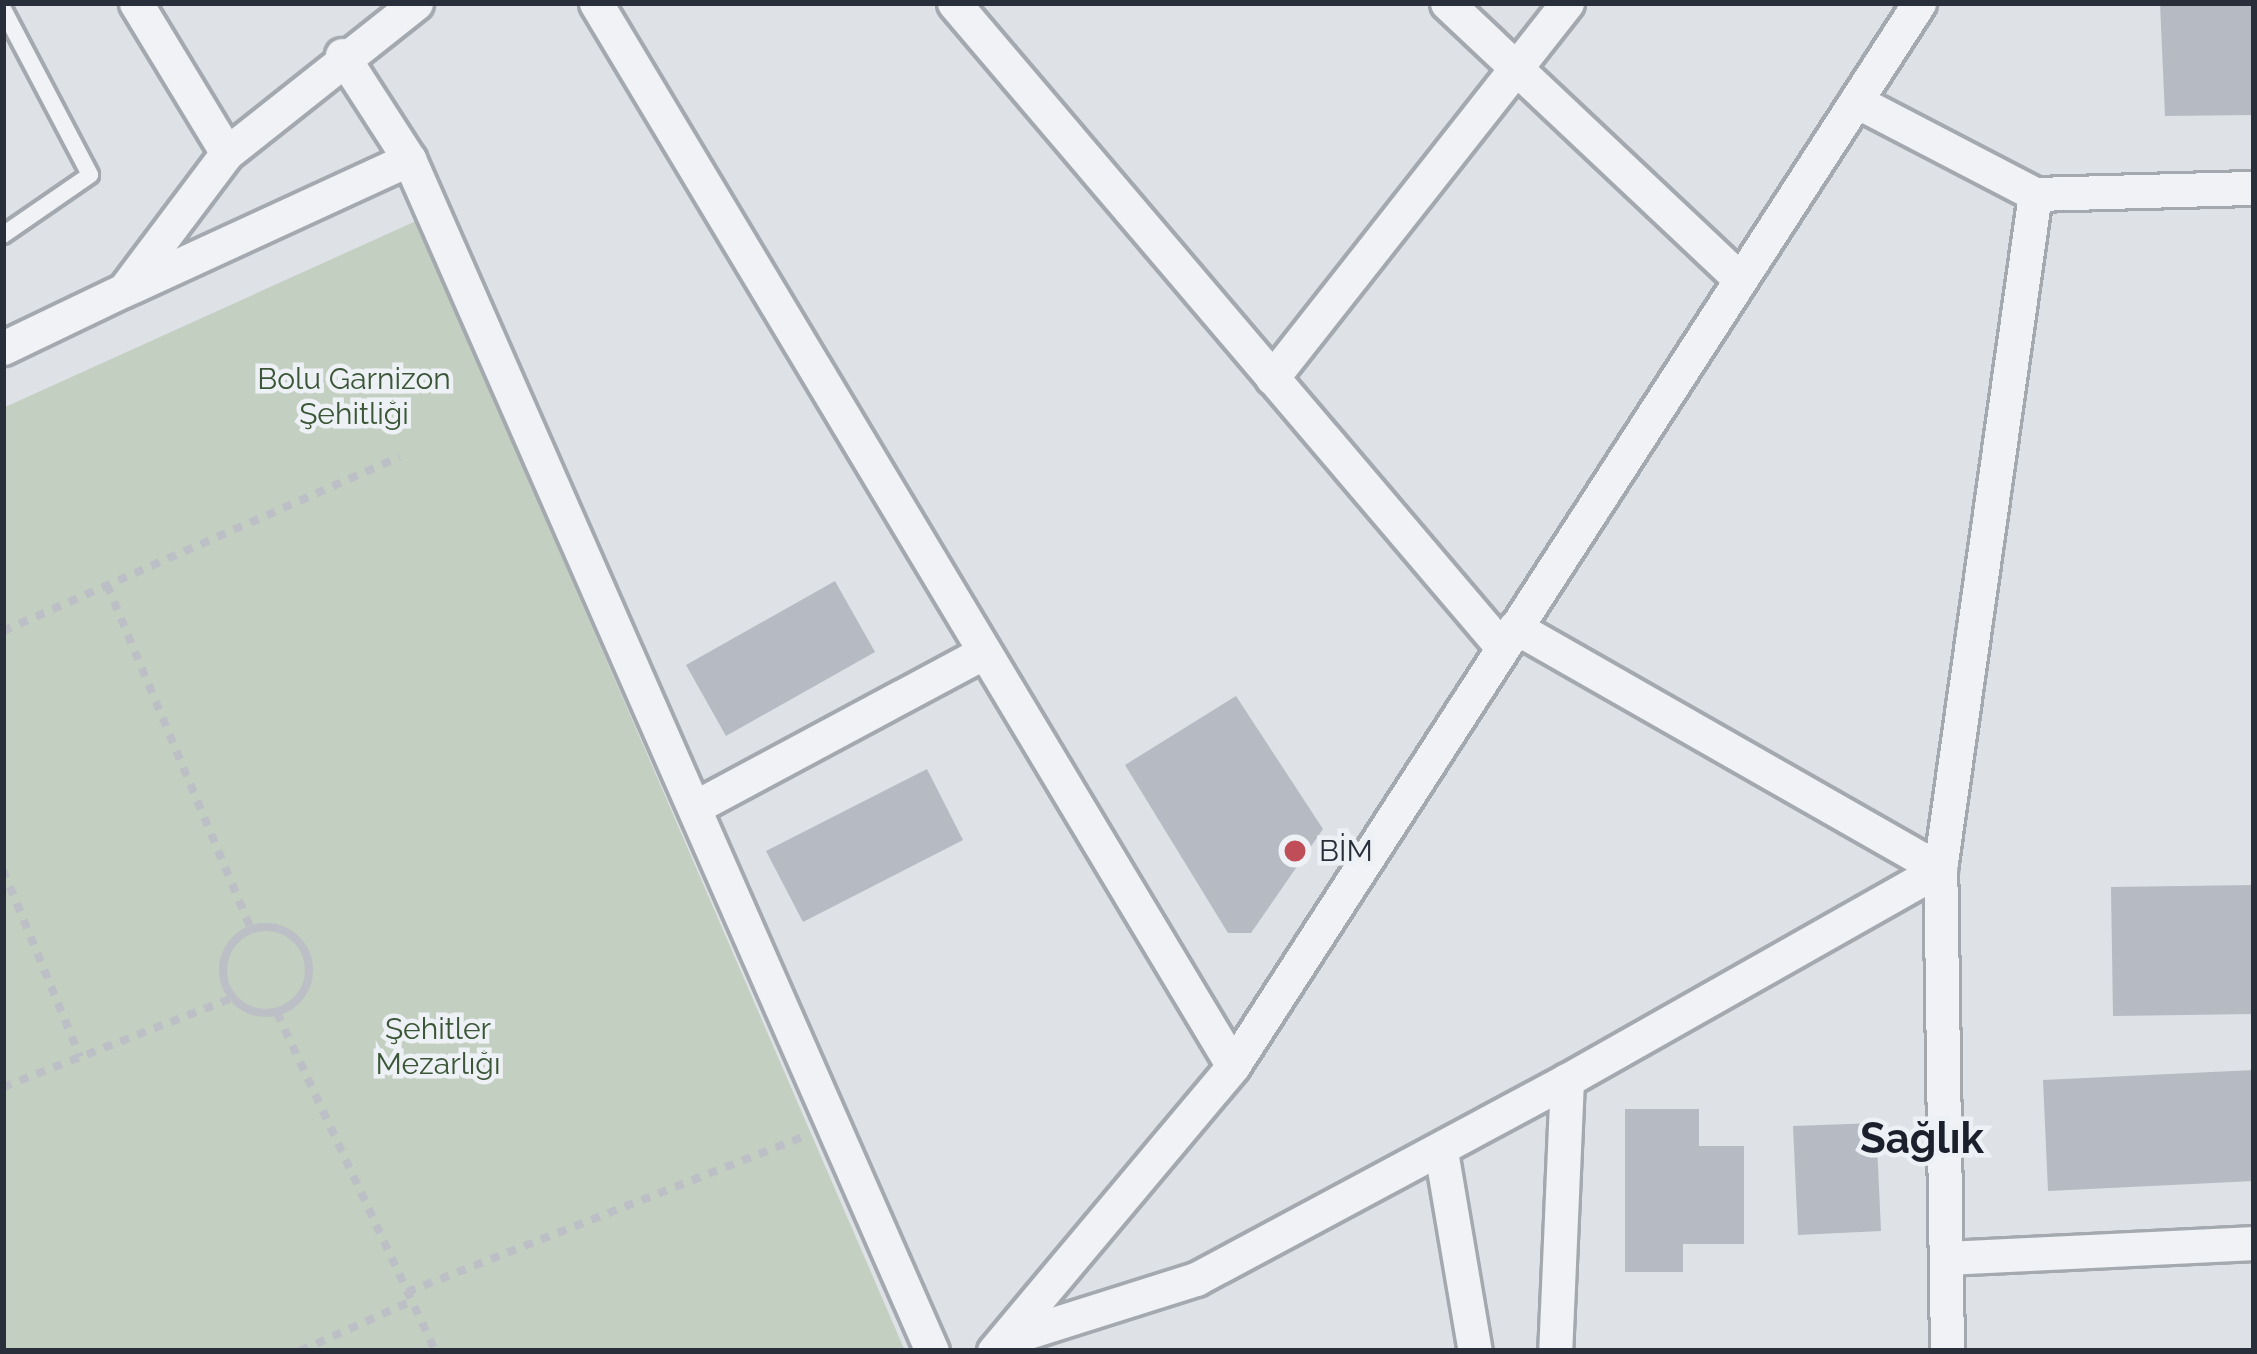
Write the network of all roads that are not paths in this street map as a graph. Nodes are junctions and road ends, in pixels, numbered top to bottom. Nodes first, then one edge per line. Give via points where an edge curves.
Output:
1 (136, 3) edge
2 (416, 3) edge
3 (596, 3) edge
4 (954, 3) edge
5 (1447, 3) edge
6 (1568, 3) edge
7 (1919, 3) edge
8 (3, 9) edge
9 (342, 55) junction
10 (1521, 70) junction
11 (1856, 101) junction
12 (227, 152) junction
13 (409, 159) junction
14 (2254, 188) edge
15 (2036, 194) junction
16 (3, 235) edge
17 (1740, 279) junction
18 (124, 290) junction
19 (3, 348) edge
20 (1272, 378) junction
21 (1508, 636) junction
22 (981, 654) junction
23 (697, 806) junction
24 (1940, 869) junction
25 (1233, 1066) junction
26 (1567, 1080) junction
27 (1442, 1151) junction
28 (2254, 1243) edge
29 (1947, 1258) junction
30 (1005, 1346) edge
31 (932, 1351) edge
32 (1475, 1351) edge
33 (1555, 1351) edge
34 (1947, 1351) edge

1 - 12 street
2 - 9 street
3 - 22 street
4 - 20 street
5 - 10 street
6 - 10 street
7 - 11 street
8 - 16 lane via 90,175
9 - 12 street
9 - 13 street
10 - 17 street
10 - 20 street
11 - 15 street
11 - 17 street
12 - 18 street
13 - 18 street
13 - 23 street
14 - 15 street
15 - 24 street
17 - 21 street
18 - 19 street
20 - 21 street
21 - 24 street
21 - 25 street
22 - 23 street
22 - 25 street
23 - 31 street
24 - 26 street
24 - 29 street
25 - 30 street
26 - 27 street
26 - 33 street
27 - 30 street via 1196,1280
27 - 32 street
28 - 29 street
29 - 34 street

